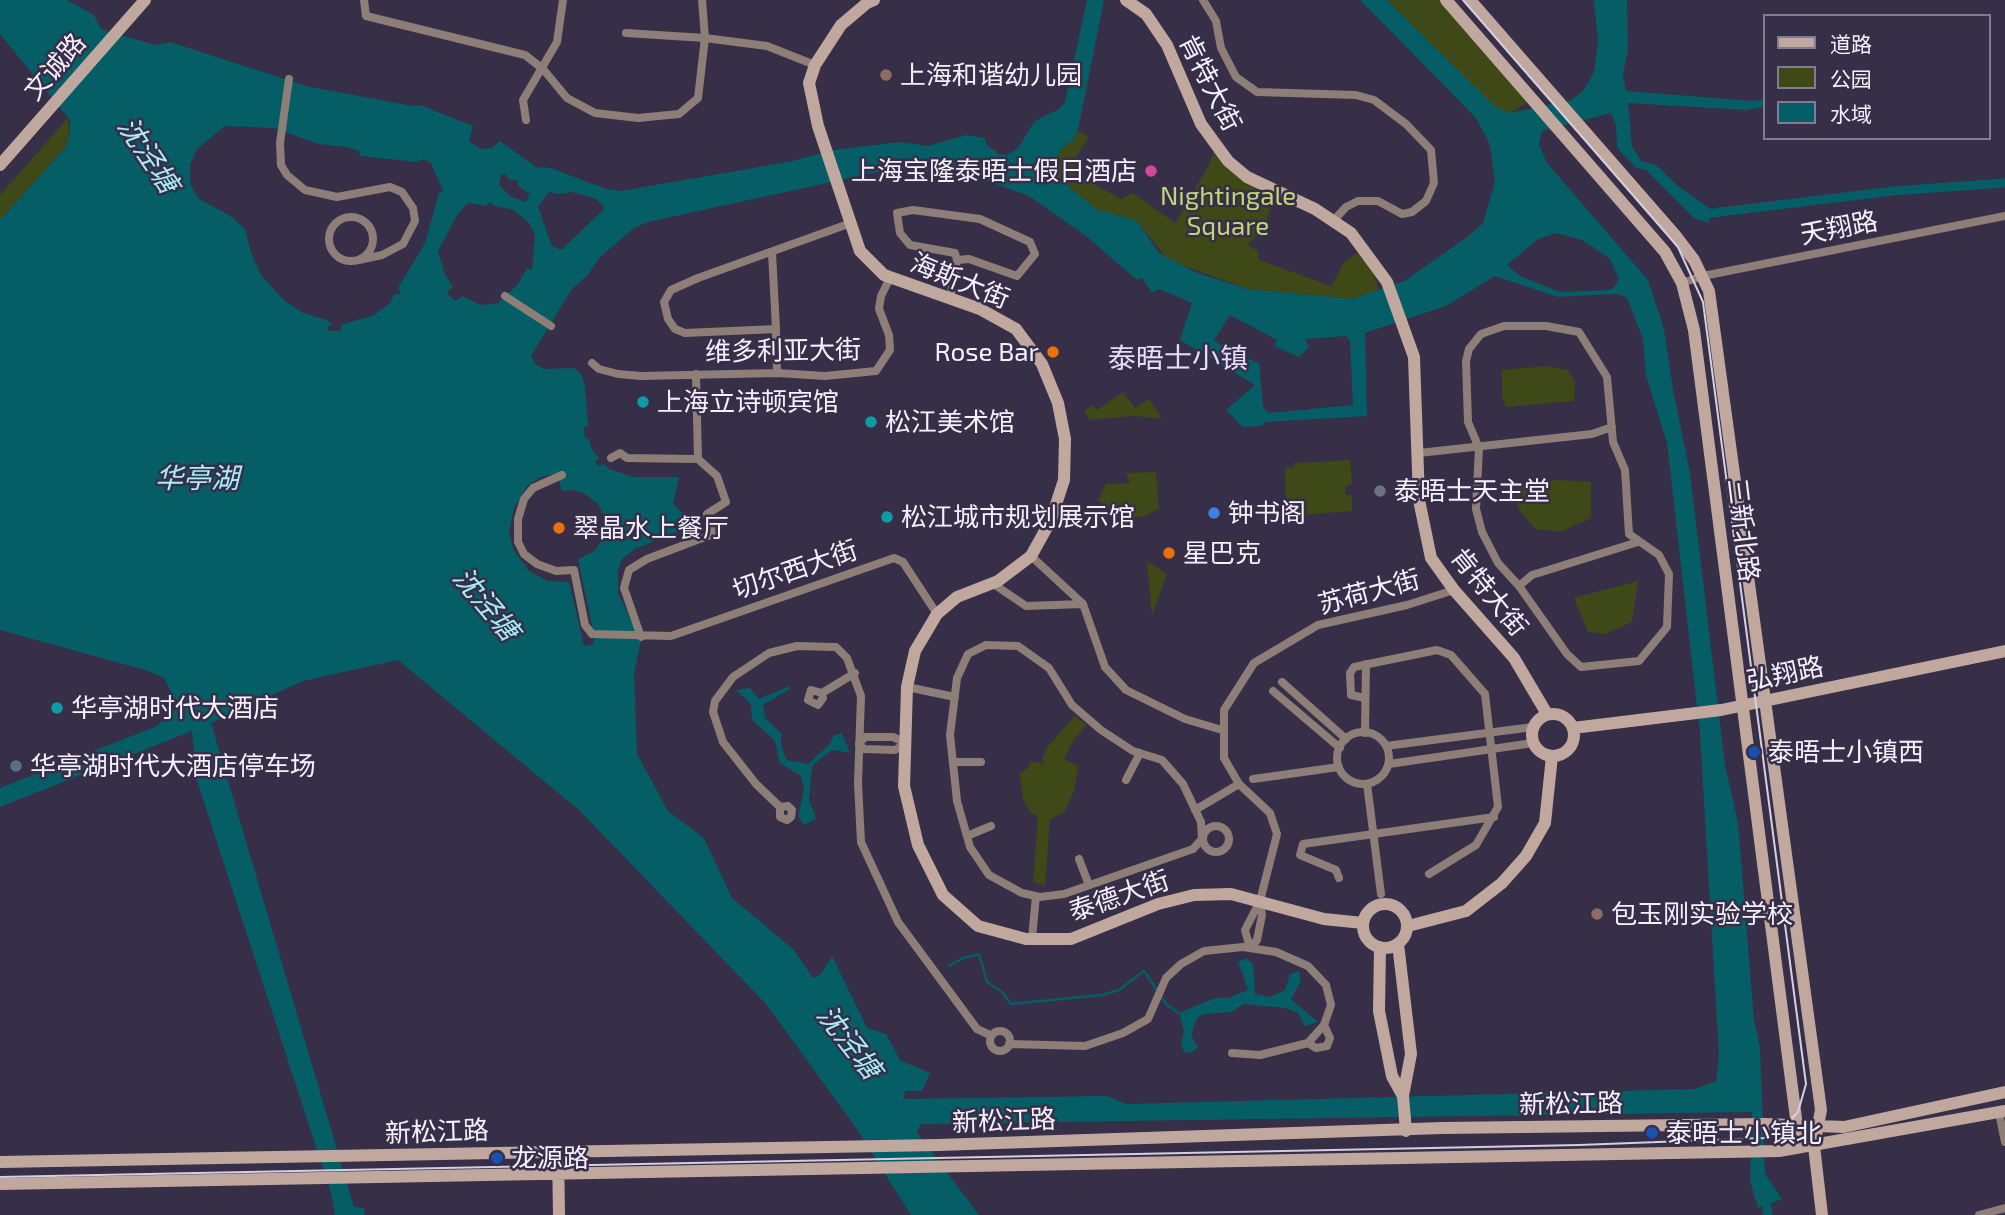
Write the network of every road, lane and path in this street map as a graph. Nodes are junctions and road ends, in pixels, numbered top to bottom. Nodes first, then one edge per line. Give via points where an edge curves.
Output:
1 (145, 0) edge
2 (364, 0) edge
3 (563, 0) edge
4 (702, 0) edge
5 (874, 0) edge
6 (1126, 0) edge
7 (1203, 0) edge
8 (1446, 0) edge
9 (1470, 0) edge
10 (626, 33) dead end
11 (705, 38) junction
12 (815, 65) junction
13 (543, 69) junction
14 (289, 79) dead end
15 (526, 120) dead end
16 (0, 165) edge
17 (2005, 216) edge
18 (1333, 221) junction
19 (851, 223) junction
20 (772, 251) junction
21 (359, 260) junction
22 (957, 260) junction
23 (1703, 276) junction
24 (890, 278) junction
25 (1682, 283) junction
26 (505, 296) dead end
27 (950, 299) junction
28 (551, 326) dead end
29 (776, 329) junction
30 (592, 363) dead end
31 (777, 373) junction
32 (696, 374) junction
33 (1612, 428) junction
34 (1479, 448) junction
35 (1419, 453) junction
36 (611, 458) dead end
37 (698, 459) junction
38 (562, 475) dead end
39 (1638, 542) junction
40 (1031, 556) junction
41 (992, 583) junction
42 (1519, 586) junction
43 (1454, 590) junction
44 (1083, 604) junction
45 (937, 614) junction
46 (641, 636) junction
47 (2005, 651) edge
48 (1366, 664) junction
49 (855, 673) junction
50 (1282, 682) dead end
51 (907, 687) junction
52 (1273, 691) dead end
53 (822, 693) dead end
54 (955, 698) junction
55 (1365, 698) junction
56 (1766, 701) junction
57 (1743, 706) junction
58 (1547, 714) junction
59 (1533, 727) junction
60 (1573, 728) junction
61 (1222, 730) junction
62 (1365, 733) junction
63 (1490, 733) junction
64 (1346, 740) junction
65 (906, 743) junction
66 (1533, 743) junction
67 (859, 744) junction
68 (1386, 746) junction
69 (1340, 748) junction
70 (1492, 749) junction
71 (1140, 753) junction
72 (1552, 756) junction
73 (953, 762) junction
74 (981, 762) dead end
75 (1389, 764) junction
76 (1339, 767) junction
77 (1253, 779) dead end
78 (1126, 780) dead end
79 (1239, 784) junction
80 (1367, 784) junction
81 (780, 807) dead end
82 (1195, 810) junction
83 (1494, 817) junction
84 (991, 826) dead end
85 (1374, 832) junction
86 (967, 836) junction
87 (1079, 859) dead end
88 (1429, 874) dead end
89 (1339, 878) dead end
90 (1089, 885) junction
91 (1381, 894) dead end
92 (1036, 896) junction
93 (1260, 901) junction
94 (1363, 923) junction
95 (1408, 926) junction
96 (1032, 938) junction
97 (1398, 944) junction
98 (1380, 947) junction
99 (1250, 948) junction
100 (1324, 1025) junction
101 (990, 1035) junction
102 (1308, 1043) junction
103 (1009, 1044) junction
104 (1232, 1053) dead end
105 (2005, 1092) edge
106 (1403, 1096) junction
107 (2002, 1112) edge
108 (1797, 1126) junction
109 (1819, 1126) junction
110 (1406, 1131) junction
111 (2005, 1142) edge
112 (1814, 1146) junction
113 (558, 1151) junction
114 (0, 1162) edge
115 (559, 1172) junction
116 (0, 1184) edge
117 (2005, 1208) edge
118 (559, 1215) edge
119 (1822, 1215) edge
120 (1979, 1215) edge

1 - 16 main road, 文诚路
2 - 13 street via 366,16 498,46 525,55
3 - 13 street via 557,42
4 - 11 street
5 - 12 main road via 841,25
6 - 18 main road, 肯特大街 via 1146,14 1167,45 1201,124 1228,161 1247,177
7 - 18 street via 1216,21 1221,48 1236,77 1257,92 1356,95 1374,100 1431,150 1434,183 1426,201 1412,212 1402,214 1378,201 1359,201
8 - 25 main road, 三新北路 via 1665,252
9 - 23 main road, 三新北路 via 1675,234
10 - 11 street
11 - 12 street via 766,46
11 - 13 street via 698,98 679,114 638,118 596,113 566,98
12 - 19 main road, 海斯大街 via 809,83
13 - 15 street via 523,100
14 - 21 street via 281,131 281,164 287,176 305,190 337,197 390,187 410,202 415,221 403,244
17 - 23 street, 天翔路
18 - 35 main road, 肯特大街 via 1351,233 1387,282 1403,324 1414,357
19 - 20 street
19 - 24 main road, 海斯大街 via 860,251
20 - 29 street
20 - 29 street via 671,289 664,303 675,329 685,333
21 - 21 street via 345,261 330,246 334,226 346,218 360,219 374,236 371,250
22 - 22 street via 955,253 910,245 900,233 897,213 937,211 981,219 1030,242 1035,254 1017,276 969,259
22 - 27 street
23 - 25 street, 天翔路
23 - 56 main road, 三新北路 via 1709,292
24 - 27 main road, 海斯大街
24 - 31 street, 维多利亚大街 via 879,309 890,350 876,371 825,376
25 - 57 main road, 三新北路 via 1694,330
26 - 28 street
27 - 40 main road, 海斯大街 via 1016,329 1042,364 1058,403 1065,439 1064,480 1051,520
29 - 31 street
30 - 32 street, 维多利亚大街 via 618,374
31 - 32 street, 维多利亚大街
32 - 37 street
33 - 34 street
33 - 34 street via 1607,377 1579,332 1504,326 1481,334 1466,361 1468,422
33 - 39 street via 1625,470 1629,534
34 - 35 street
34 - 42 street via 1476,509 1482,532 1498,563
35 - 43 main road, 肯特大街 via 1419,500 1431,558
36 - 37 street via 620,453 626,458
37 - 46 street via 716,476 726,502 706,514 713,534 629,570 624,588
38 - 46 street via 533,488 524,499 518,542 537,564 556,571 574,570 585,625 592,634
39 - 42 street via 1532,575
39 - 42 street via 1659,555 1669,574 1670,604 1667,627 1639,661 1581,667
40 - 41 main road, 海斯大街
40 - 44 street
41 - 44 street via 1026,606
41 - 45 main road, 海斯大街 via 957,597
43 - 58 main road, 肯特大街 via 1514,657
43 - 61 street, 苏荷大街 via 1407,606 1318,625 1254,663 1224,710
44 - 61 street via 1105,667 1126,690 1185,719
45 - 46 street, 切尔西大街 via 903,562 894,558 671,636
45 - 51 main road, 泰德大街 via 915,651
47 - 56 main road, 弘翔路
48 - 55 street
48 - 55 street via 1349,673 1351,695
48 - 63 street via 1437,650 1451,655 1485,694
49 - 53 street
49 - 67 street via 861,696
49 - 81 street via 836,647 797,646 751,663 719,692 713,712 723,742
50 - 64 street
51 - 54 street
51 - 65 main road, 泰德大街
52 - 69 street
54 - 71 street via 957,678 968,654 986,645 1018,646 1049,668 1072,705 1101,730
54 - 73 street via 950,735
55 - 62 street
56 - 57 main road, 弘翔路
56 - 109 main road, 三新北路 via 1821,1110
57 - 60 main road, 弘翔路
57 - 108 main road, 三新北路
58 - 59 main road
58 - 60 main road via 1566,718
59 - 63 street
59 - 66 main road
60 - 72 main road via 1570,747
61 - 79 street via 1224,758
62 - 64 street
62 - 68 street via 1377,736
63 - 68 street
63 - 70 street
64 - 69 street
65 - 67 street via 895,750 864,749
65 - 67 street via 893,737 865,737
65 - 96 main road, 泰德大街 via 904,786 918,845 943,895 978,926
66 - 70 street
66 - 72 main road
67 - 101 street via 861,842 898,922 977,1029
68 - 75 street
69 - 76 street
70 - 75 street
70 - 83 street via 1499,800
71 - 78 street
71 - 82 street via 1162,760 1183,784
72 - 95 main road via 1545,823 1525,856 1502,883 1466,911
73 - 74 street
73 - 86 street
75 - 80 street via 1381,777
76 - 77 street
76 - 80 street via 1350,781
79 - 82 street
79 - 93 street via 1270,813 1277,834
80 - 85 street
82 - 90 street via 1202,839 1193,849
83 - 85 street
83 - 88 street via 1476,845
84 - 86 street
85 - 89 street via 1303,844 1300,855 1336,870
85 - 91 street
86 - 92 street via 989,875
87 - 90 street
90 - 92 street via 1065,894
92 - 96 street
93 - 94 main road, 泰德大街 via 1324,919
93 - 96 main road, 泰德大街 via 1231,894 1194,895 1158,904 1071,939
93 - 99 street via 1257,940
93 - 99 street via 1245,930
94 - 95 main road via 1372,908 1383,904 1399,908
94 - 98 main road via 1367,938
95 - 97 main road
97 - 98 main road
97 - 106 main road via 1412,1054
98 - 106 main road via 1379,1011 1392,1076
99 - 100 street via 1276,952 1308,967 1326,985 1331,1005
99 - 103 street via 1204,951 1181,964 1166,978 1148,1019 1123,1033 1085,1046
100 - 102 street
100 - 102 street via 1330,1038 1327,1046 1316,1048
101 - 103 street via 1005,1032
101 - 103 street via 990,1045 998,1053 1006,1051
102 - 104 street via 1260,1055
105 - 109 main road, 新松江路 via 1844,1127
106 - 110 main road
107 - 111 street
107 - 112 main road, 新松江路
108 - 109 main road, 新松江路
108 - 110 main road, 新松江路
108 - 112 main road
109 - 112 main road, 三新北路
110 - 113 main road, 新松江路
112 - 115 main road, 新松江路 via 1768,1151
112 - 119 main road, 三新北路
113 - 114 main road, 新松江路
113 - 115 main road
115 - 116 main road, 新松江路
115 - 118 main road
117 - 120 street

